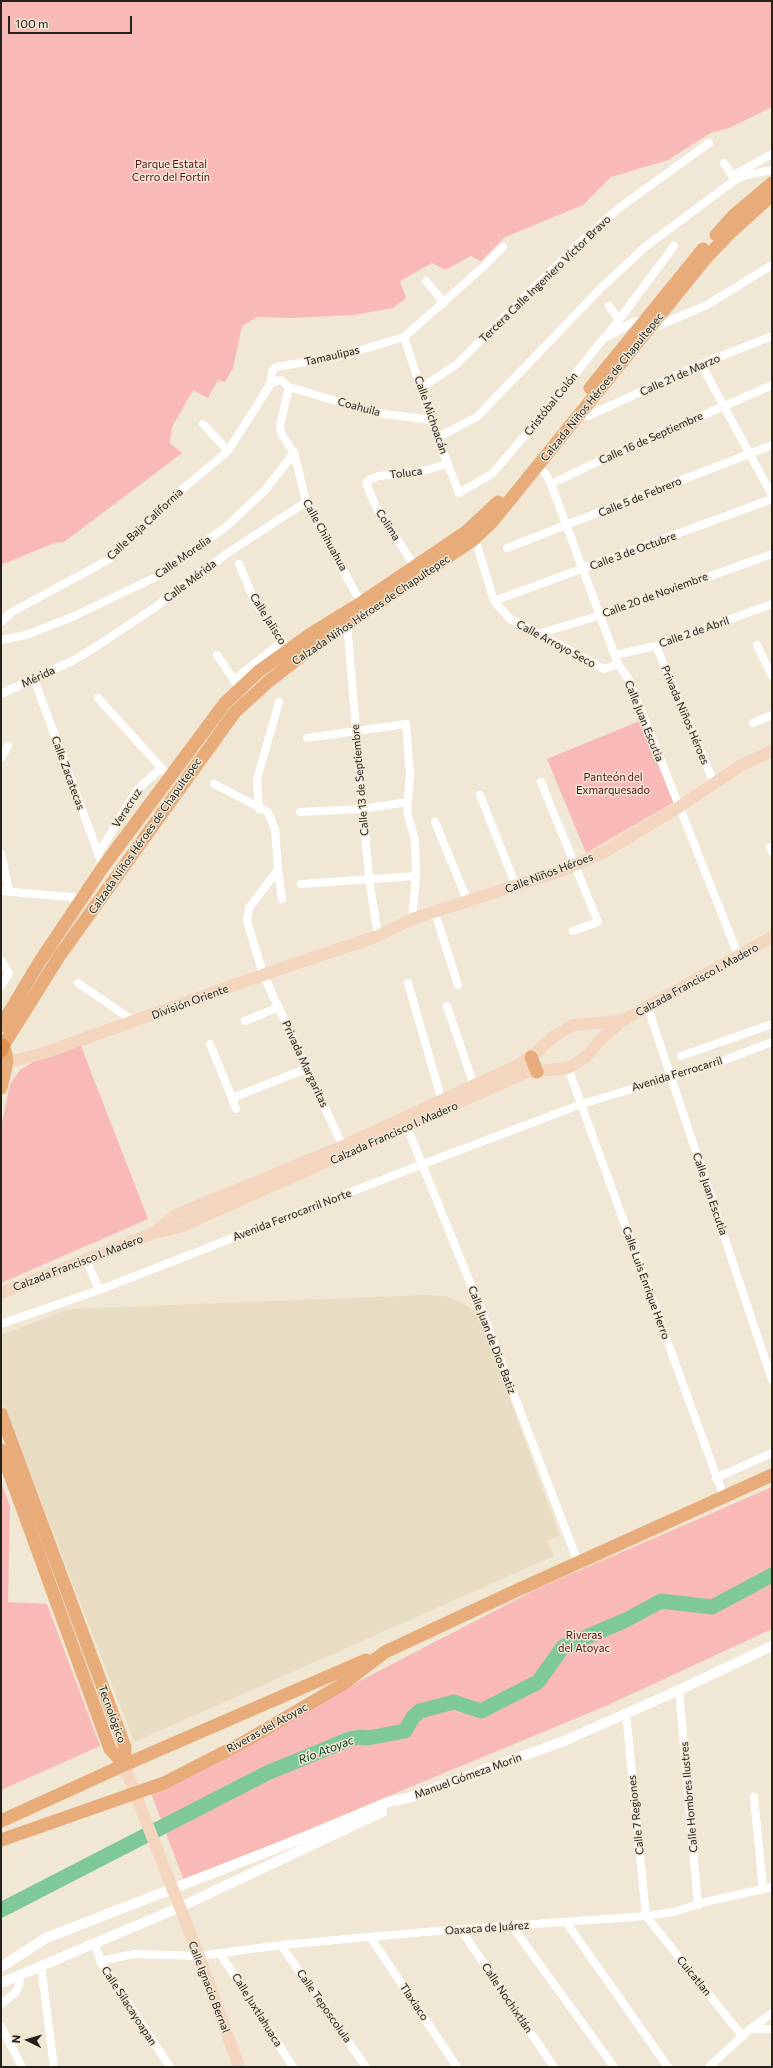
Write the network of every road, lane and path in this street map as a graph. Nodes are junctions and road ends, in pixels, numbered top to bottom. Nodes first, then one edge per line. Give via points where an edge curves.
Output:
1 (709, 143) dead end
2 (772, 154) edge
3 (724, 163) dead end
4 (772, 170) edge
5 (734, 178) junction
6 (772, 183) edge
7 (772, 195) edge
8 (674, 246) dead end
9 (502, 247) dead end
10 (772, 265) edge
11 (426, 281) dead end
12 (444, 303) junction
13 (608, 306) dead end
14 (619, 320) junction
15 (648, 323) junction
16 (772, 336) edge
17 (404, 337) junction
18 (603, 339) junction
19 (701, 364) junction
20 (271, 383) junction
21 (772, 385) edge
22 (289, 388) junction
23 (421, 388) junction
24 (724, 405) junction
25 (588, 416) dead end
26 (431, 420) junction
27 (203, 424) dead end
28 (438, 437) junction
29 (772, 445) edge
30 (228, 451) junction
31 (294, 453) junction
32 (750, 453) junction
33 (448, 464) junction
34 (538, 467) junction
35 (366, 483) joint
36 (550, 484) junction
37 (459, 493) joint
38 (772, 495) edge
39 (772, 498) edge
40 (306, 502) junction
41 (566, 526) junction
42 (473, 540) junction
43 (507, 548) dead end
44 (772, 554) edge
45 (239, 564) dead end
46 (414, 565) junction
47 (584, 569) junction
48 (494, 601) junction
49 (361, 603) junction
50 (772, 604) edge
51 (601, 615) junction
52 (1, 622) edge
53 (347, 624) junction
54 (538, 634) junction
55 (1, 640) edge
56 (757, 645) dead end
57 (285, 646) junction
58 (656, 646) junction
59 (217, 655) dead end
60 (615, 655) junction
61 (74, 660) joint
62 (618, 664) junction
63 (772, 676) edge
64 (34, 679) junction
65 (237, 684) junction
66 (1, 694) edge
67 (98, 698) dead end
68 (279, 702) dead end
69 (772, 715) edge
70 (753, 723) dead end
71 (355, 732) junction
72 (307, 738) dead end
73 (8, 746) dead end
74 (772, 751) edge
75 (1, 758) edge
76 (165, 773) junction
77 (541, 782) dead end
78 (714, 783) junction
79 (214, 784) dead end
80 (480, 795) dead end
81 (407, 802) junction
82 (679, 807) junction
83 (362, 808) junction
84 (259, 809) junction
85 (300, 812) dead end
86 (435, 822) dead end
87 (1, 854) edge
88 (98, 854) junction
89 (576, 864) junction
90 (102, 867) junction
91 (278, 870) junction
92 (416, 876) junction
93 (369, 878) junction
94 (301, 884) dead end
95 (516, 886) junction
96 (5, 891) edge
97 (82, 898) junction
98 (282, 899) dead end
99 (468, 902) junction
100 (435, 913) junction
101 (412, 919) junction
102 (573, 931) dead end
103 (378, 936) junction
104 (772, 938) edge
105 (739, 957) junction
106 (1, 961) edge
107 (264, 974) junction
108 (78, 982) dead end
109 (408, 983) dead end
110 (458, 985) dead end
111 (1, 986) edge
112 (447, 1006) dead end
113 (279, 1007) junction
114 (648, 1008) junction
115 (245, 1021) dead end
116 (622, 1021) junction
117 (135, 1022) junction
118 (772, 1024) edge
119 (1, 1026) edge
120 (772, 1042) edge
121 (210, 1044) dead end
122 (3, 1053) edge
123 (682, 1056) dead end
124 (531, 1057) junction
125 (308, 1068) junction
126 (568, 1068) junction
127 (537, 1072) junction
128 (670, 1077) junction
129 (474, 1086) junction
130 (1, 1088) edge
131 (232, 1098) junction
132 (442, 1101) junction
133 (582, 1104) junction
134 (236, 1109) dead end
135 (406, 1122) junction
136 (344, 1150) junction
137 (423, 1164) junction
138 (86, 1259) junction
139 (99, 1290) junction
140 (1, 1293) edge
141 (1, 1324) edge
142 (772, 1380) edge
143 (1, 1414) edge
144 (1, 1450) edge
145 (772, 1453) edge
146 (13, 1465) junction
147 (772, 1475) edge
148 (716, 1478) junction
149 (724, 1497) junction
150 (578, 1562) junction
151 (81, 1631) junction
152 (68, 1636) junction
153 (772, 1646) edge
154 (385, 1652) junction
155 (679, 1690) junction
156 (626, 1713) junction
157 (124, 1764) junction
158 (754, 1797) dead end
159 (408, 1798) junction
160 (1, 1821) edge
161 (1, 1840) edge
162 (772, 1886) edge
163 (763, 1889) junction
164 (176, 1902) junction
165 (698, 1905) junction
166 (646, 1916) junction
167 (566, 1922) junction
168 (512, 1926) junction
169 (461, 1930) junction
170 (371, 1938) junction
171 (94, 1942) junction
172 (281, 1945) junction
173 (220, 1953) junction
174 (198, 1956) junction
175 (100, 1961) junction
176 (42, 1966) junction
177 (1, 1967) edge
178 (20, 1976) junction
179 (1, 1983) edge
180 (1, 2004) edge
181 (772, 2013) edge
182 (1, 2026) edge
183 (750, 2029) junction
184 (772, 2029) edge
185 (742, 2037) junction
186 (22, 2067) edge
187 (54, 2067) edge
188 (170, 2067) edge
189 (239, 2067) edge
190 (293, 2067) edge
191 (366, 2067) edge
192 (457, 2067) edge
193 (554, 2067) edge
194 (614, 2067) edge
195 (668, 2067) edge
196 (709, 2067) edge

1 - 23 street, Tercera Calle Ingeniero Víctor Bravo via 619,208 574,248 457,364
2 - 5 street
3 - 5 street
4 - 5 street
5 - 28 street via 645,247 596,293 477,417
6 - 15 main road, Calzada Niños Héroes de Chapultepec via 733,216 694,258
7 - 15 main road, Calzada Niños Héroes de Chapultepec via 729,234
8 - 14 street
9 - 12 street
10 - 15 street, Cristóbal Colón via 707,306 660,325
11 - 12 street
12 - 17 street
13 - 14 street
14 - 18 street
15 - 18 street, Cristóbal Colón via 633,322
15 - 34 main road, Calzada Niños Héroes de Chapultepec
15 - 46 main road, Calzada Niños Héroes de Chapultepec via 486,515 466,532
16 - 19 street, Calle 21 de Marzo
17 - 20 street, Tamaulipas via 342,356 276,367 272,371
17 - 23 street, Calle Michoacán
18 - 37 street, Cristóbal Colón via 492,474
19 - 24 street
19 - 25 street, Calle 21 de Marzo
20 - 22 street via 281,380
20 - 30 street, Calle Baja California
21 - 24 street, Calle 16 de Septiembre
22 - 26 street, Coahuila via 377,412
22 - 31 street, Calle Chihuahua via 280,426 282,435
23 - 26 street, Calle Michoacán
24 - 32 street
24 - 36 street, Calle 16 de Septiembre
26 - 28 street, Calle Michoacán
27 - 30 street
28 - 33 street, Calle Michoacán
29 - 32 street, Calle 5 de Febrero
30 - 52 street, Calle Baja California via 185,487 108,560 12,612
31 - 40 street, Calle Chihuahua
31 - 55 street, Calle Morelia via 266,489 227,526 158,576 70,618 26,635
32 - 38 street
32 - 41 street, Calle 5 de Febrero
33 - 35 street, Toluca via 424,471 379,476
33 - 37 street, Calle Michoacán
34 - 36 street via 545,473
34 - 42 main road, Calzada Niños Héroes de Chapultepec via 492,522
35 - 46 street, Colima via 376,507
36 - 41 street, Calle Juan Escutia
39 - 47 street, Calle 3 de Octubre
40 - 49 street, Calle Chihuahua
40 - 61 street, Calle Mérida via 229,552 151,610
41 - 43 street, Calle 5 de Febrero
41 - 47 street, Calle Juan Escutia
42 - 48 street, Calle Arroyo Seco via 477,545
42 - 53 main road, Calzada Niños Héroes de Chapultepec
44 - 51 street, Calle 20 de Noviembre
45 - 57 street, Calle Jalisco via 255,602
46 - 49 main road, Calzada Niños Héroes de Chapultepec
47 - 48 street, Calle 3 de Octubre
47 - 51 street, Calle Juan Escutia
48 - 54 street, Calle Arroyo Seco via 509,618
49 - 57 main road, Calzada Niños Héroes de Chapultepec
50 - 58 street, Calle 2 de Abril
51 - 54 street, Calle 20 de Noviembre
51 - 60 street, Calle Juan Escutia
53 - 71 street, Calle 13 de Septiembre
53 - 122 main road, Calzada Niños Héroes de Chapultepec via 269,681 235,712 56,960
54 - 62 street, Calle Arroyo Seco via 604,669
56 - 63 street
57 - 65 main road, Calzada Niños Héroes de Chapultepec via 259,671
58 - 60 street, Calle 2 de Abril
58 - 78 street, Privada Niños Héroes
59 - 65 street
60 - 62 street, Calle Juan Escutia
61 - 64 street, Mérida
62 - 82 street, Calle Juan Escutia via 629,680
64 - 66 street, Mérida
64 - 88 street, Calle Zacatecas
65 - 76 main road, Calzada Niños Héroes de Chapultepec
67 - 76 street
68 - 84 street via 257,779
69 - 70 street
71 - 72 street
71 - 81 street via 406,724 410,775
71 - 83 street, Calle 13 de Septiembre
73 - 75 street
74 - 78 main road, Calle Niños Héroes via 740,766
76 - 88 street, Veracruz via 137,790
76 - 90 main road, Calzada Niños Héroes de Chapultepec
77 - 89 street
78 - 82 main road, Calle Niños Héroes
79 - 84 street
80 - 95 street
81 - 83 street
81 - 92 street via 407,812 415,840
82 - 89 main road, Calle Niños Héroes via 606,851
82 - 105 street, Calle Juan Escutia
83 - 85 street
83 - 93 street, Calle 13 de Septiembre
84 - 91 street via 268,812 276,829
86 - 99 street
87 - 96 street
88 - 90 street, Calle Zacatecas
89 - 95 main road, Calle Niños Héroes
89 - 102 street via 598,922
90 - 97 main road, Calzada Niños Héroes de Chapultepec
91 - 98 street
91 - 107 street, Privada Margaritas via 249,908 248,921
92 - 93 street
92 - 101 street
93 - 94 street
93 - 103 street, Calle 13 de Septiembre
95 - 99 main road, Calle Niños Héroes
96 - 97 street
97 - 119 main road, Calzada Niños Héroes de Chapultepec
99 - 100 main road, Calle Niños Héroes
100 - 101 main road, Calle Niños Héroes
100 - 110 street
101 - 103 main road, Calle Niños Héroes
103 - 107 main road, División Oriente
104 - 105 main road, Calzada Francisco I. Madero
105 - 114 main road, Calzada Francisco I. Madero
106 - 111 street via 9,973
107 - 113 street, Privada Margaritas
107 - 117 main road, División Oriente
108 - 117 street
109 - 132 street
112 - 129 street
113 - 115 street
113 - 125 street, Privada Margaritas
114 - 116 main road, Calzada Francisco I. Madero
114 - 128 street, Calle Juan Escutia
116 - 124 main road, Calzada Francisco I. Madero via 573,1025 553,1037
116 - 126 main road, Calzada Francisco I. Madero via 602,1038 586,1057
117 - 122 main road, División Oriente via 41,1054
118 - 123 street
120 - 128 street, Avenida Ferrocarril
121 - 131 street
122 - 130 main road
124 - 127 main road
124 - 129 main road, Calzada Francisco I. Madero
125 - 131 street
125 - 136 street, Privada Margaritas
126 - 127 main road, Calzada Francisco I. Madero
126 - 133 street, Calle Luis Enrique Herro
127 - 135 main road, Calzada Francisco I. Madero via 527,1072
128 - 133 street, Avenida Ferrocarril
128 - 142 street, Calle Juan Escutia
129 - 132 main road, Calzada Francisco I. Madero
131 - 134 street
132 - 135 main road, Calzada Francisco I. Madero
133 - 137 street, Avenida Ferrocarril Norte
133 - 148 street, Calle Luis Enrique Herro
135 - 136 main road, Calzada Francisco I. Madero
135 - 137 street, Calle Juan de Dios Batiz
136 - 138 main road, Calzada Francisco I. Madero via 176,1215 154,1233
137 - 139 street, Avenida Ferrocarril Norte
137 - 150 street, Calle Juan de Dios Batiz
138 - 139 street
138 - 140 main road, Calzada Francisco I. Madero
139 - 141 street, Avenida Ferrocarril Norte
143 - 146 main road, Tecnológico
144 - 146 main road, Tecnológico
145 - 148 street
146 - 151 main road, Tecnológico
146 - 152 main road, Tecnológico
147 - 149 main road, Riveras del Atoyac
148 - 149 street, Calle Luis Enrique Herro
149 - 150 main road, Riveras del Atoyac
150 - 154 main road, Riveras del Atoyac
151 - 152 main road
151 - 157 main road, Tecnológico via 125,1747
152 - 157 main road, Tecnológico via 110,1749
153 - 155 street, Manuel Gómeza Morin
154 - 157 main road
154 - 161 main road, Riveras del Atoyac via 342,1684 244,1742 164,1783
155 - 156 street, Manuel Gómeza Morin
155 - 165 street, Calle Hombres Ilustres
156 - 159 street, Manuel Gómeza Morin via 564,1740
156 - 166 street, Calle 7 Regiones
157 - 160 main road
157 - 164 main road, Calle Ignacio Bernal
158 - 163 street
159 - 164 street via 391,1808
159 - 177 street, Manuel Gómeza Morin via 388,1802 46,1938
162 - 163 street, Oaxaca de Juárez
163 - 165 street, Oaxaca de Juárez
164 - 171 street
164 - 174 main road, Calle Ignacio Bernal
165 - 166 street, Oaxaca de Juárez
166 - 167 street, Oaxaca de Juárez
166 - 185 street, Cuicatlan
167 - 168 street, Oaxaca de Juárez
167 - 195 street
168 - 169 street, Oaxaca de Juárez
168 - 194 street
169 - 170 street, Oaxaca de Juárez
169 - 193 street, Calle Nochixtlán
170 - 172 street, Oaxaca de Juárez
170 - 192 street, Tlaxiaco
171 - 175 street, Calle Silacayoapan
171 - 176 street
172 - 173 street, Oaxaca de Juárez
172 - 191 street, Calle Teposcolula
173 - 174 street, Oaxaca de Juárez
173 - 190 street, Calle Juxtlahuaca
174 - 175 street, Oaxaca de Juárez via 134,1954
174 - 189 main road, Calle Ignacio Bernal
175 - 188 street, Calle Silacayoapan
176 - 178 street
176 - 187 street
178 - 179 street
178 - 180 street via 15,1993
181 - 183 street
182 - 186 street
183 - 184 street
183 - 185 street
185 - 196 street

